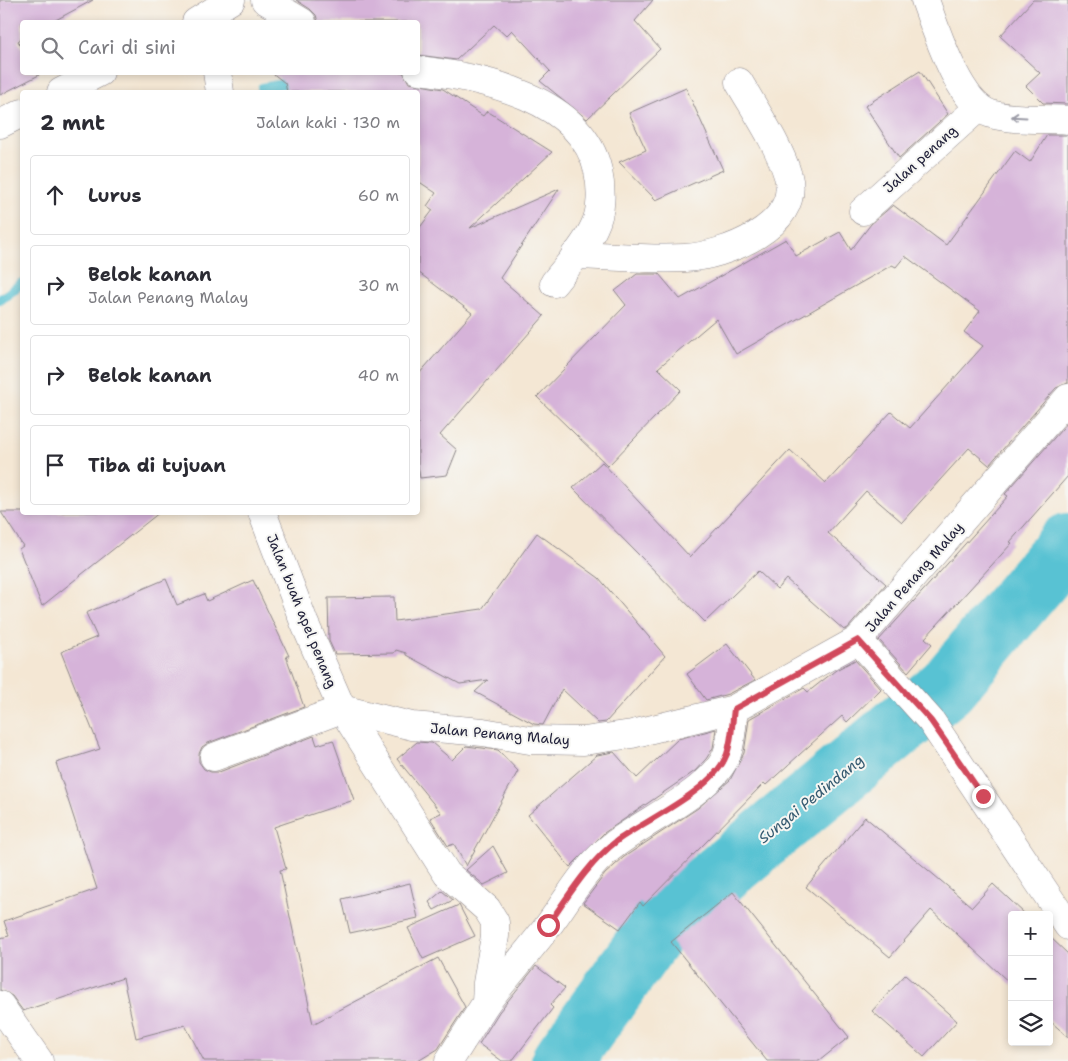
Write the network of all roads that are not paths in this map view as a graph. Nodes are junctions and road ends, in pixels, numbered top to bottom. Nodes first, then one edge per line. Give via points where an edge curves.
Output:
1 (231, 0) edge
2 (265, 0) edge
3 (925, 0) edge
4 (203, 20) edge
5 (299, 20) edge
6 (420, 70) edge
7 (94, 75) edge
8 (217, 75) edge
9 (739, 82) dead end
10 (65, 90) edge
11 (220, 90) edge
12 (978, 108) junction
13 (20, 114) edge
14 (1068, 120) edge
15 (0, 124) edge
16 (863, 211) dead end
17 (574, 255) junction
18 (554, 284) dead end
19 (1068, 398) edge
20 (263, 515) edge
21 (858, 640) junction
22 (342, 709) junction
23 (734, 709) junction
24 (214, 757) dead end
25 (1068, 926) edge
26 (486, 1003) junction
27 (0, 1004) edge
28 (39, 1061) edge
29 (449, 1061) edge

1 - 4 street
2 - 5 street
3 - 12 street via 957,78
6 - 17 street via 451,74 524,95 557,113 586,140 601,184 600,204 594,227
7 - 10 street
8 - 11 street
9 - 17 street via 788,177 789,191 779,217 748,240 694,257
14 -> 12 street via 1003,116
12 - 16 street, Jalan penang
13 - 15 street
17 - 18 street
19 - 21 street, Jalan Penang Malay
20 - 22 street, Jalan buah apel penang
21 - 23 street, Jalan Penang Malay
21 - 25 street via 931,721
22 - 23 street, Jalan Penang Malay via 412,726 474,730 530,740 584,741 632,734
22 - 24 street
22 - 26 street, Jalan buah apel penang via 447,874 487,909 495,922
23 - 26 street via 729,746 721,765 668,811 618,840 601,855
26 - 29 street
27 - 28 street

